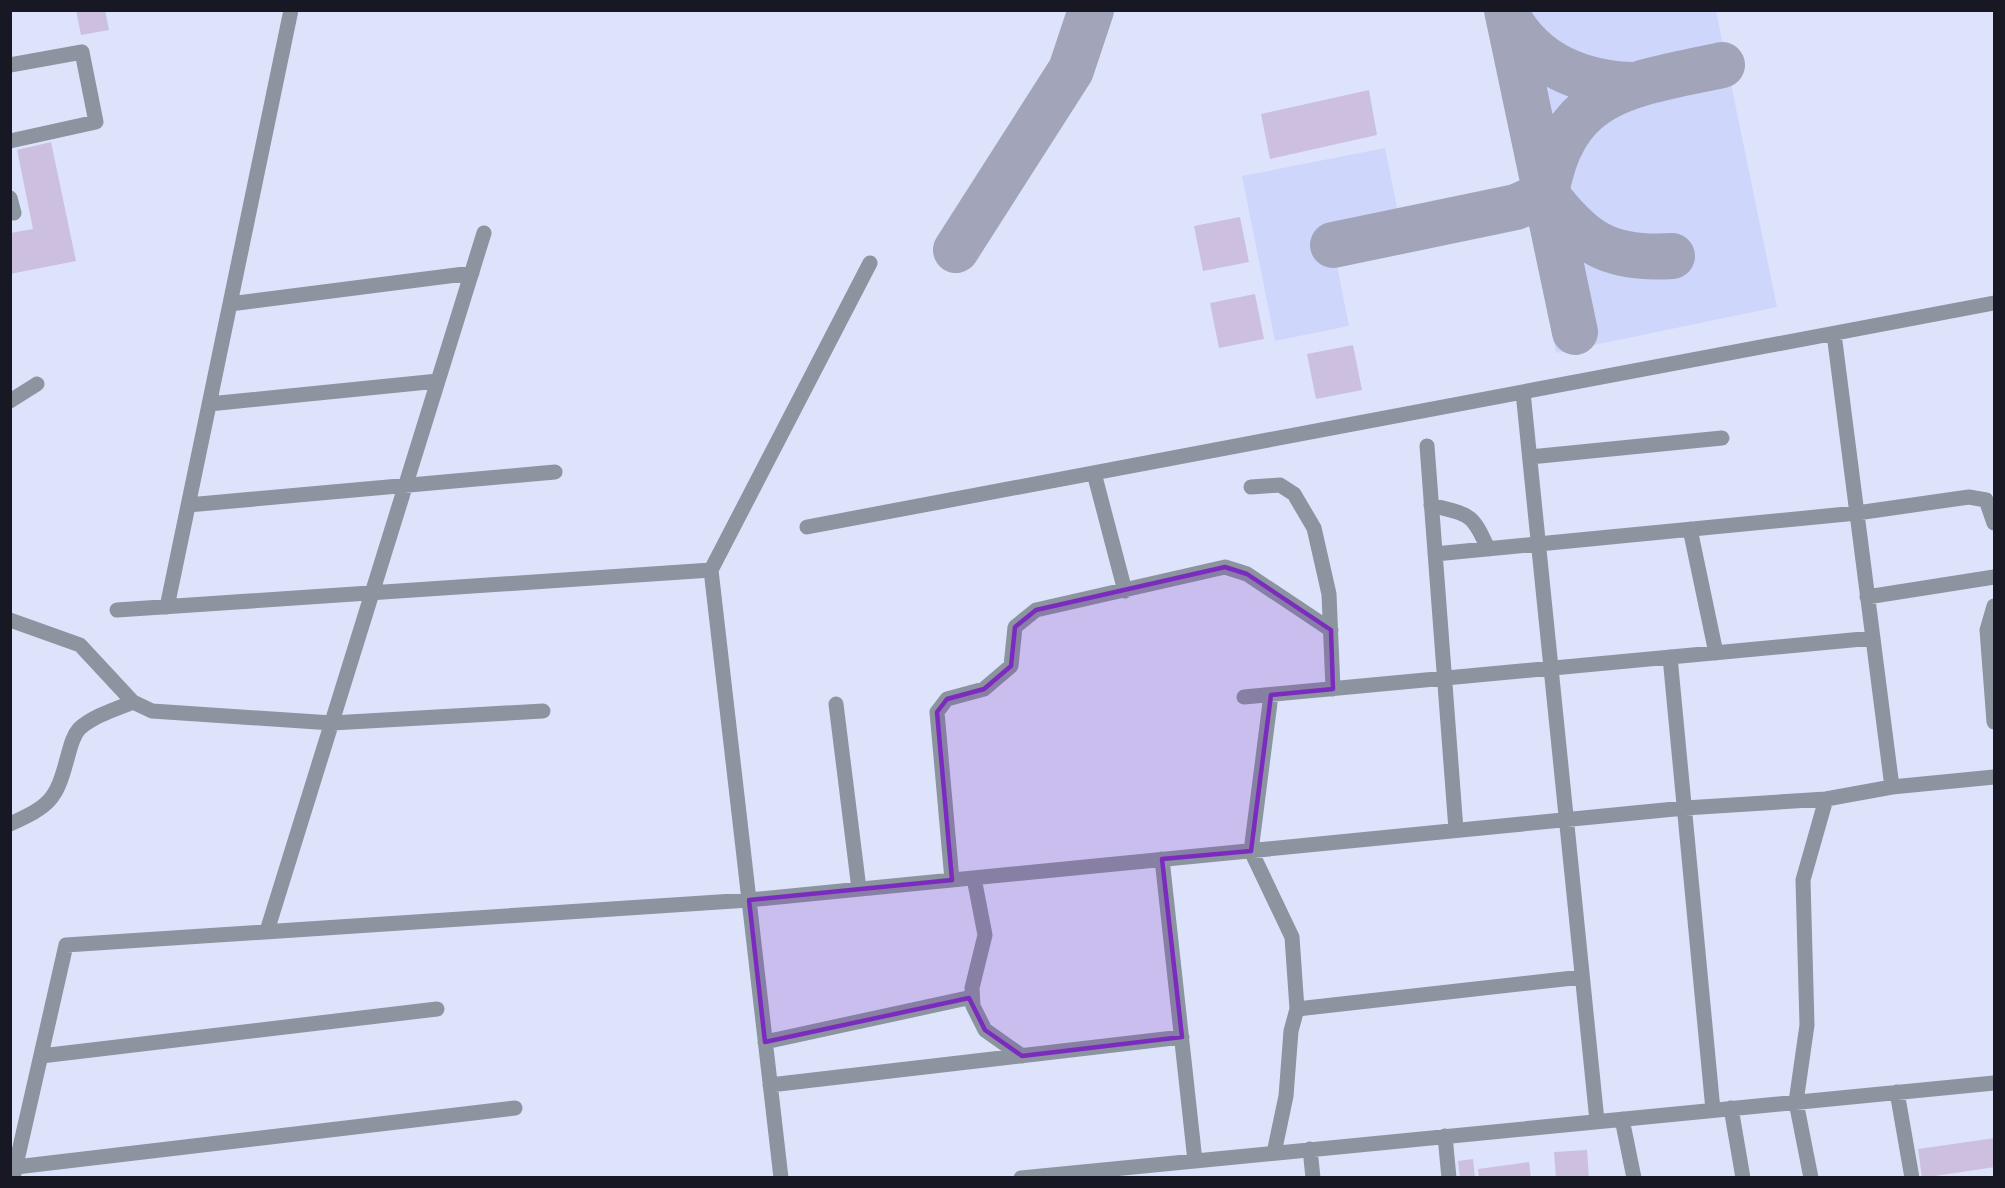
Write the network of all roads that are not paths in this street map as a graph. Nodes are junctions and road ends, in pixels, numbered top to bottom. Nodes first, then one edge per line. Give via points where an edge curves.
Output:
1 (291, 10) edge
2 (10, 64) edge
3 (10, 141) edge
4 (484, 233) dead end
5 (870, 263) dead end
6 (472, 273) junction
7 (1995, 303) edge
8 (230, 304) junction
9 (1834, 334) junction
10 (438, 381) junction
11 (37, 384) dead end
12 (1523, 392) junction
13 (10, 401) edge
14 (209, 404) junction
15 (1722, 438) dead end
16 (1427, 446) dead end
17 (1530, 457) junction
18 (555, 472) dead end
19 (1094, 473) junction
20 (406, 485) junction
21 (1251, 486) dead end
22 (188, 505) junction
23 (1431, 505) junction
24 (1857, 513) junction
25 (1995, 523) edge
26 (807, 527) dead end
27 (1690, 529) junction
28 (1539, 544) junction
29 (1488, 549) junction
30 (1435, 554) junction
31 (711, 570) junction
32 (1995, 577) edge
33 (1125, 591) junction
34 (372, 593) junction
35 (1868, 597) junction
36 (1995, 606) edge
37 (167, 607) junction
38 (117, 610) dead end
39 (10, 620) edge
40 (1330, 630) junction
41 (1872, 638) junction
42 (1716, 653) junction
43 (1670, 657) junction
44 (1551, 669) junction
45 (1445, 678) junction
46 (1333, 689) junction
47 (1271, 695) junction
48 (1245, 698) dead end
49 (133, 702) junction
50 (836, 704) dead end
51 (543, 711) dead end
52 (1995, 722) edge
53 (332, 723) junction
54 (1995, 777) edge
55 (1892, 787) junction
56 (1826, 799) junction
57 (1685, 808) junction
58 (1566, 819) junction
59 (10, 824) edge
60 (1456, 830) junction
61 (1251, 851) junction
62 (1162, 859) junction
63 (974, 878) junction
64 (952, 880) junction
65 (859, 889) junction
66 (749, 900) junction
67 (267, 931) junction
68 (1582, 977) junction
69 (972, 997) junction
70 (437, 1009) dead end
71 (1297, 1009) junction
72 (1182, 1037) junction
73 (765, 1042) junction
74 (41, 1056) junction
75 (1022, 1056) junction
76 (1995, 1083) edge
77 (770, 1085) junction
78 (1897, 1092) junction
79 (1796, 1102) junction
80 (515, 1108) dead end
81 (1731, 1108) junction
82 (1713, 1110) junction
83 (1622, 1119) junction
84 (1597, 1121) junction
85 (1445, 1136) junction
86 (1310, 1149) junction
87 (1274, 1153) junction
88 (1195, 1161) junction
89 (1176, 1170) edge
90 (14, 1172) edge
91 (1039, 1177) edge
92 (781, 1178) edge
93 (1021, 1178) edge
94 (1312, 1178) edge
95 (1449, 1178) edge
96 (1634, 1178) edge
97 (1743, 1178) edge
98 (1811, 1178) edge
99 (1912, 1178) edge

1 - 8 street
2 - 3 street via 82,52 96,122
4 - 6 street
5 - 31 street
6 - 8 street
6 - 10 street
7 - 9 street
8 - 14 street
9 - 12 street
9 - 24 street
10 - 14 street
10 - 20 street
11 - 13 street
12 - 17 street
12 - 19 street
14 - 22 street
15 - 17 street
16 - 23 street
17 - 28 street
18 - 20 street
19 - 26 street
19 - 33 street
20 - 22 street
20 - 34 street
21 - 40 street via 1280,485 1294,494 1314,528 1329,594
22 - 37 street
23 - 29 street via 1467,515 1477,523
23 - 30 street
24 - 25 street via 1969,497 1986,500
24 - 27 street
24 - 35 street
27 - 28 street
27 - 42 street
28 - 29 street
28 - 44 street
29 - 30 street
30 - 45 street
31 - 34 street
31 - 66 street
32 - 35 street
33 - 40 street via 1225,567 1247,574
33 - 64 street via 1036,610 1015,627 1011,666 984,689 947,699 937,712
34 - 37 street
34 - 53 street
35 - 41 street
36 - 52 street via 1987,630
37 - 38 street
39 - 49 street via 80,645
40 - 46 street
41 - 42 street
41 - 55 street
42 - 43 street
43 - 44 street
43 - 57 street
44 - 45 street
44 - 58 street
45 - 46 street
45 - 60 street
46 - 47 street
47 - 48 street
47 - 61 street
49 - 53 street via 152,711
49 - 59 street via 79,729 49,804
50 - 65 street
51 - 53 street
53 - 67 street
54 - 55 street
55 - 56 street
56 - 57 street
56 - 79 street via 1803,880 1807,1025
57 - 58 street
57 - 82 street
58 - 60 street
58 - 68 street
60 - 61 street
61 - 62 street
61 - 71 street via 1292,937
62 - 63 street
62 - 72 street
63 - 64 street
63 - 69 street via 985,935
64 - 65 street
65 - 66 street
66 - 67 street
66 - 73 street
67 - 74 street via 66,945
68 - 71 street
68 - 84 street
69 - 73 street
69 - 75 street via 985,1030
70 - 74 street
71 - 87 street
72 - 75 street
72 - 88 street
73 - 77 street
74 - 90 street
75 - 77 street
76 - 78 street
77 - 92 street
78 - 79 street
78 - 99 street
79 - 81 street
79 - 98 street
80 - 90 street
81 - 82 street
81 - 97 street
82 - 83 street
83 - 84 street
83 - 96 street
84 - 85 street
85 - 86 street
85 - 95 street
86 - 87 street
86 - 94 street
87 - 88 street
88 - 89 street
89 - 91 street
91 - 93 street

